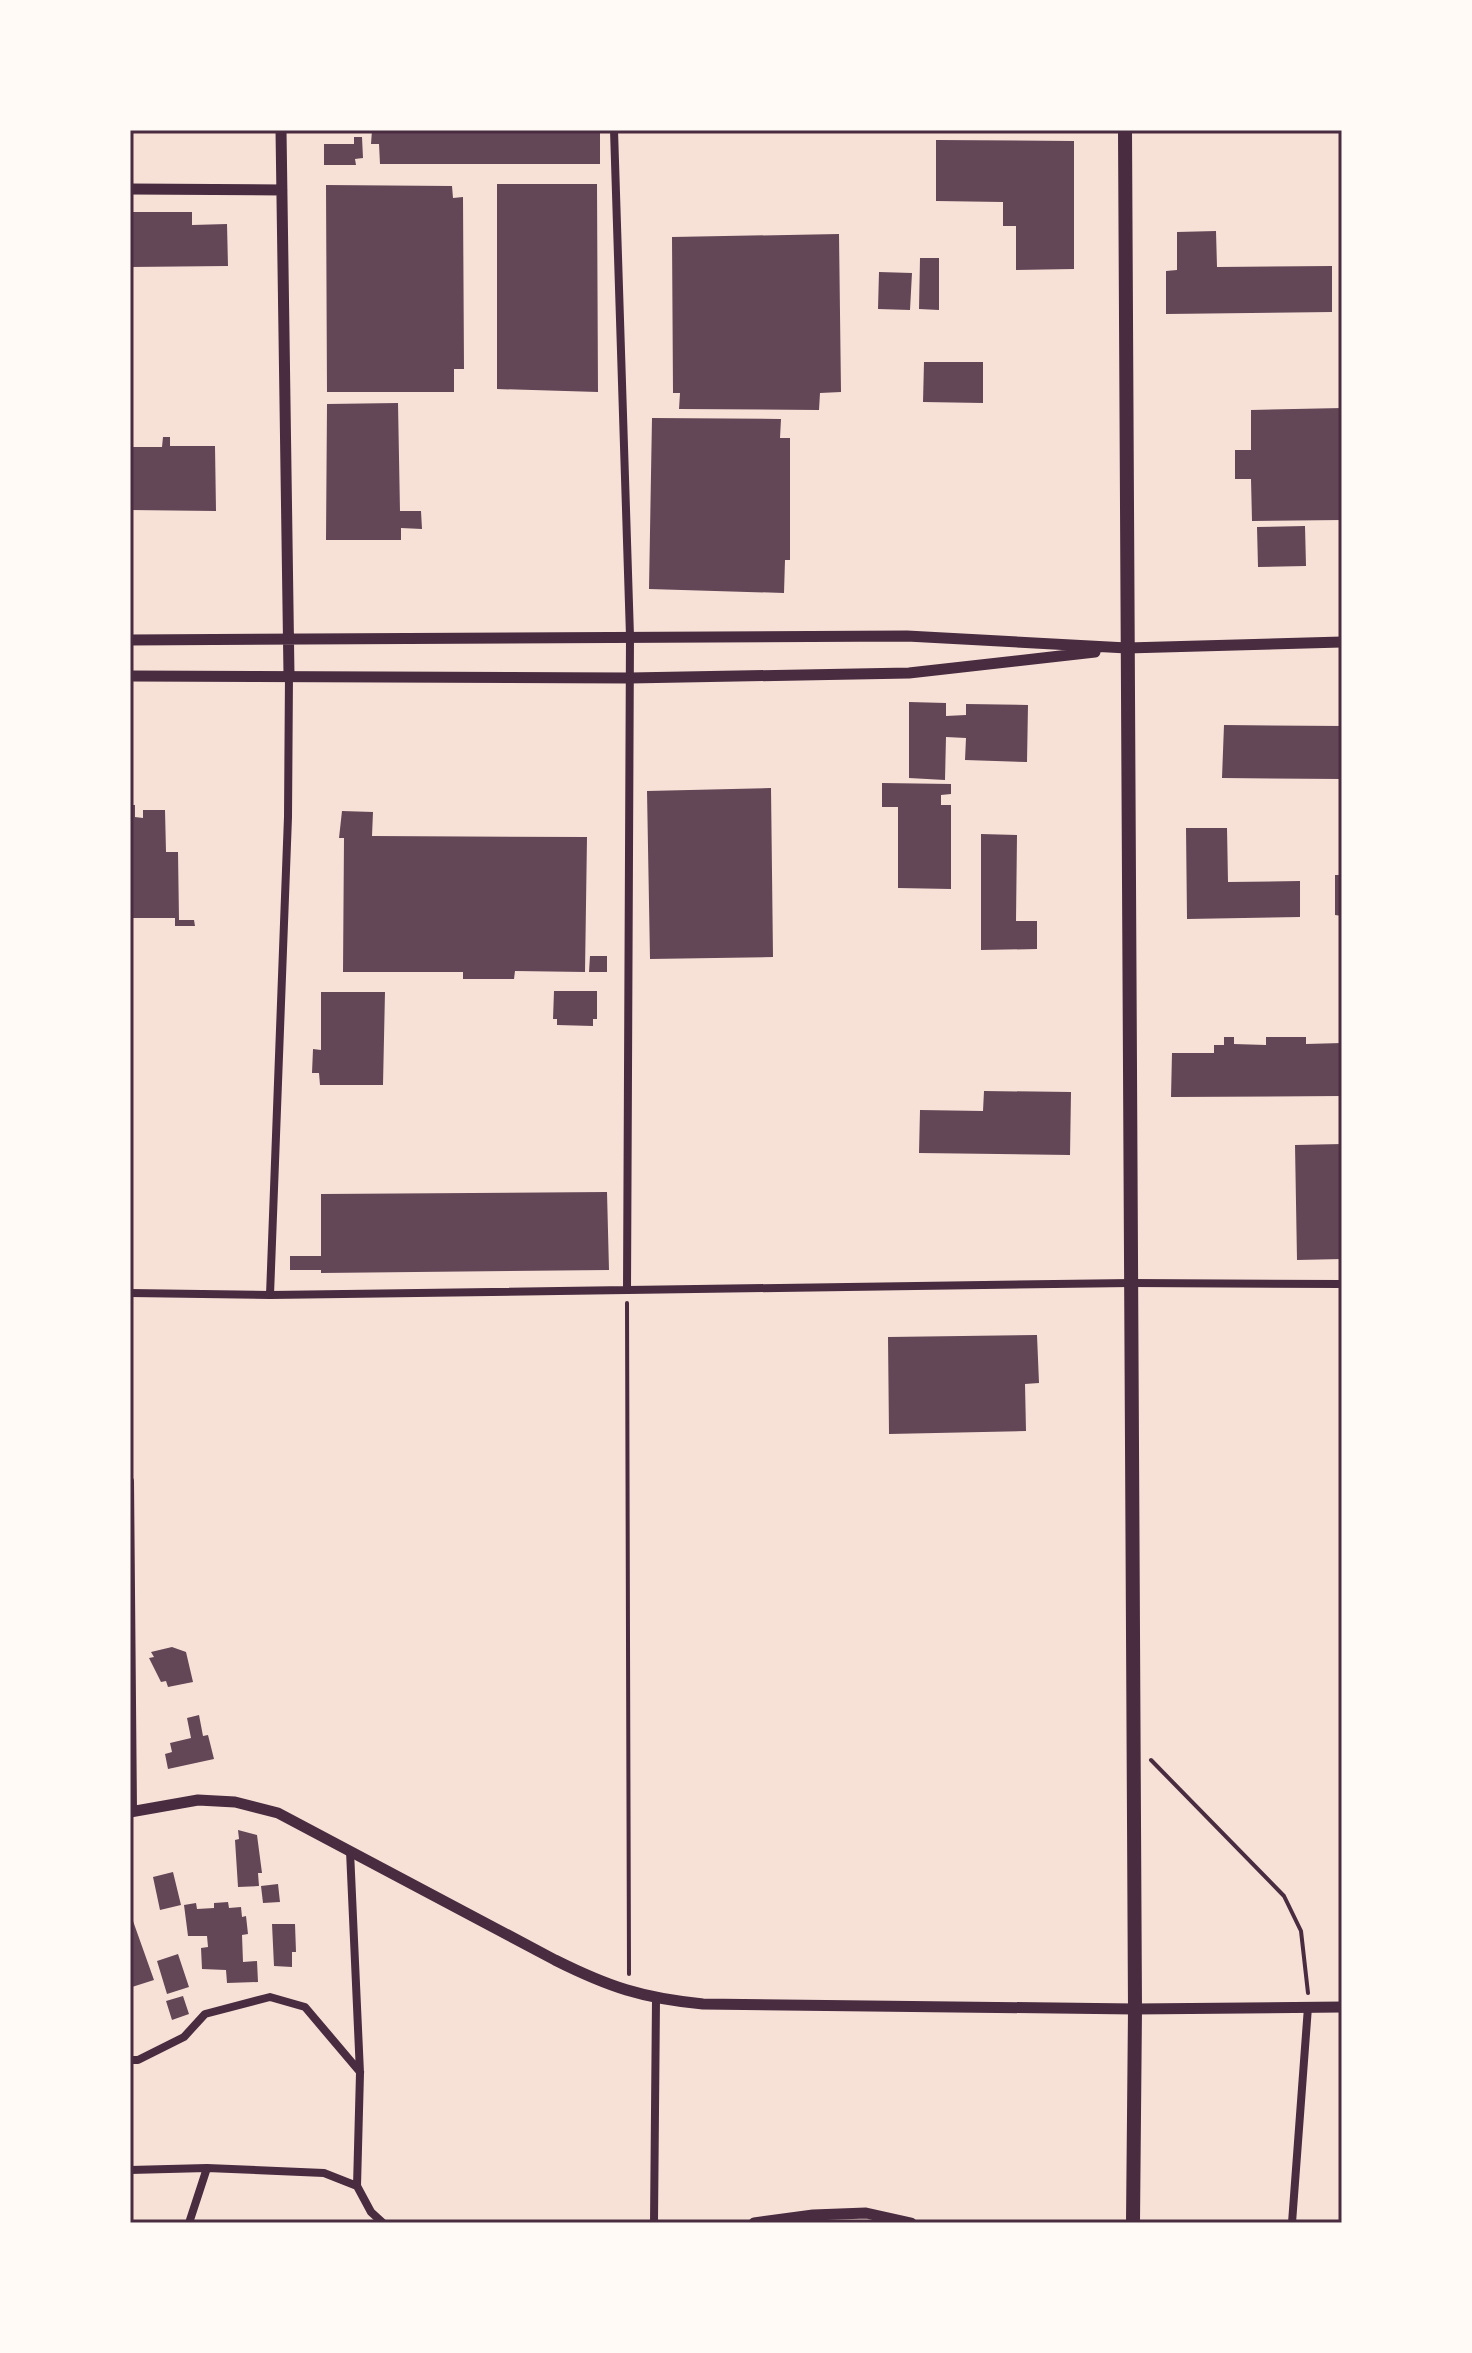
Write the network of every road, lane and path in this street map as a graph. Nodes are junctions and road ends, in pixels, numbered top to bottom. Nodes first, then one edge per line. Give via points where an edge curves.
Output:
1 (281, 130) edge
2 (614, 130) edge
3 (1125, 130) edge
4 (130, 189) edge
5 (282, 190) junction
6 (630, 636) junction
7 (290, 638) junction
8 (130, 640) edge
9 (1342, 642) edge
10 (1127, 648) junction
11 (289, 675) junction
12 (130, 676) edge
13 (630, 678) junction
14 (1131, 1283) junction
15 (1342, 1284) edge
16 (627, 1290) junction
17 (130, 1293) edge
18 (270, 1295) junction
19 (130, 1481) edge
20 (1134, 1758) junction
21 (132, 1811) edge
22 (350, 1851) junction
23 (629, 1992) junction
24 (656, 1999) junction
25 (1308, 2007) junction
26 (1342, 2007) edge
27 (1135, 2009) junction
28 (130, 2060) edge
29 (360, 2073) junction
30 (207, 2168) junction
31 (130, 2170) edge
32 (357, 2186) junction
33 (189, 2223) edge
34 (383, 2223) edge
35 (654, 2223) edge
36 (754, 2223) edge
37 (911, 2223) edge
38 (1133, 2223) edge
39 (1292, 2223) edge

1 - 5 street
2 - 6 street
3 - 10 main road
4 - 5 street
5 - 7 street
6 - 7 street
6 - 10 street via 907,636
6 - 13 street
7 - 8 street
7 - 11 street
9 - 10 street
10 - 13 street via 909,673
10 - 14 main road
11 - 12 street
11 - 13 street
11 - 18 street
13 - 16 street
14 - 15 street
14 - 16 street
14 - 20 main road
16 - 18 street
16 - 23 path
17 - 18 street
19 - 21 street
20 - 25 path via 1150,1758 1284,1896 1301,1931
20 - 27 main road
21 - 22 street via 198,1800 235,1802 278,1813
22 - 23 street via 593,1980
22 - 29 street
23 - 24 street
24 - 27 street via 703,2004
24 - 35 street
25 - 26 street
25 - 27 street
25 - 39 street
27 - 38 main road
28 - 29 street via 184,2037 205,2014 270,1997 305,2007
29 - 32 street
30 - 31 street
30 - 32 street via 324,2173
30 - 33 street
32 - 34 street
36 - 37 street via 866,2213

